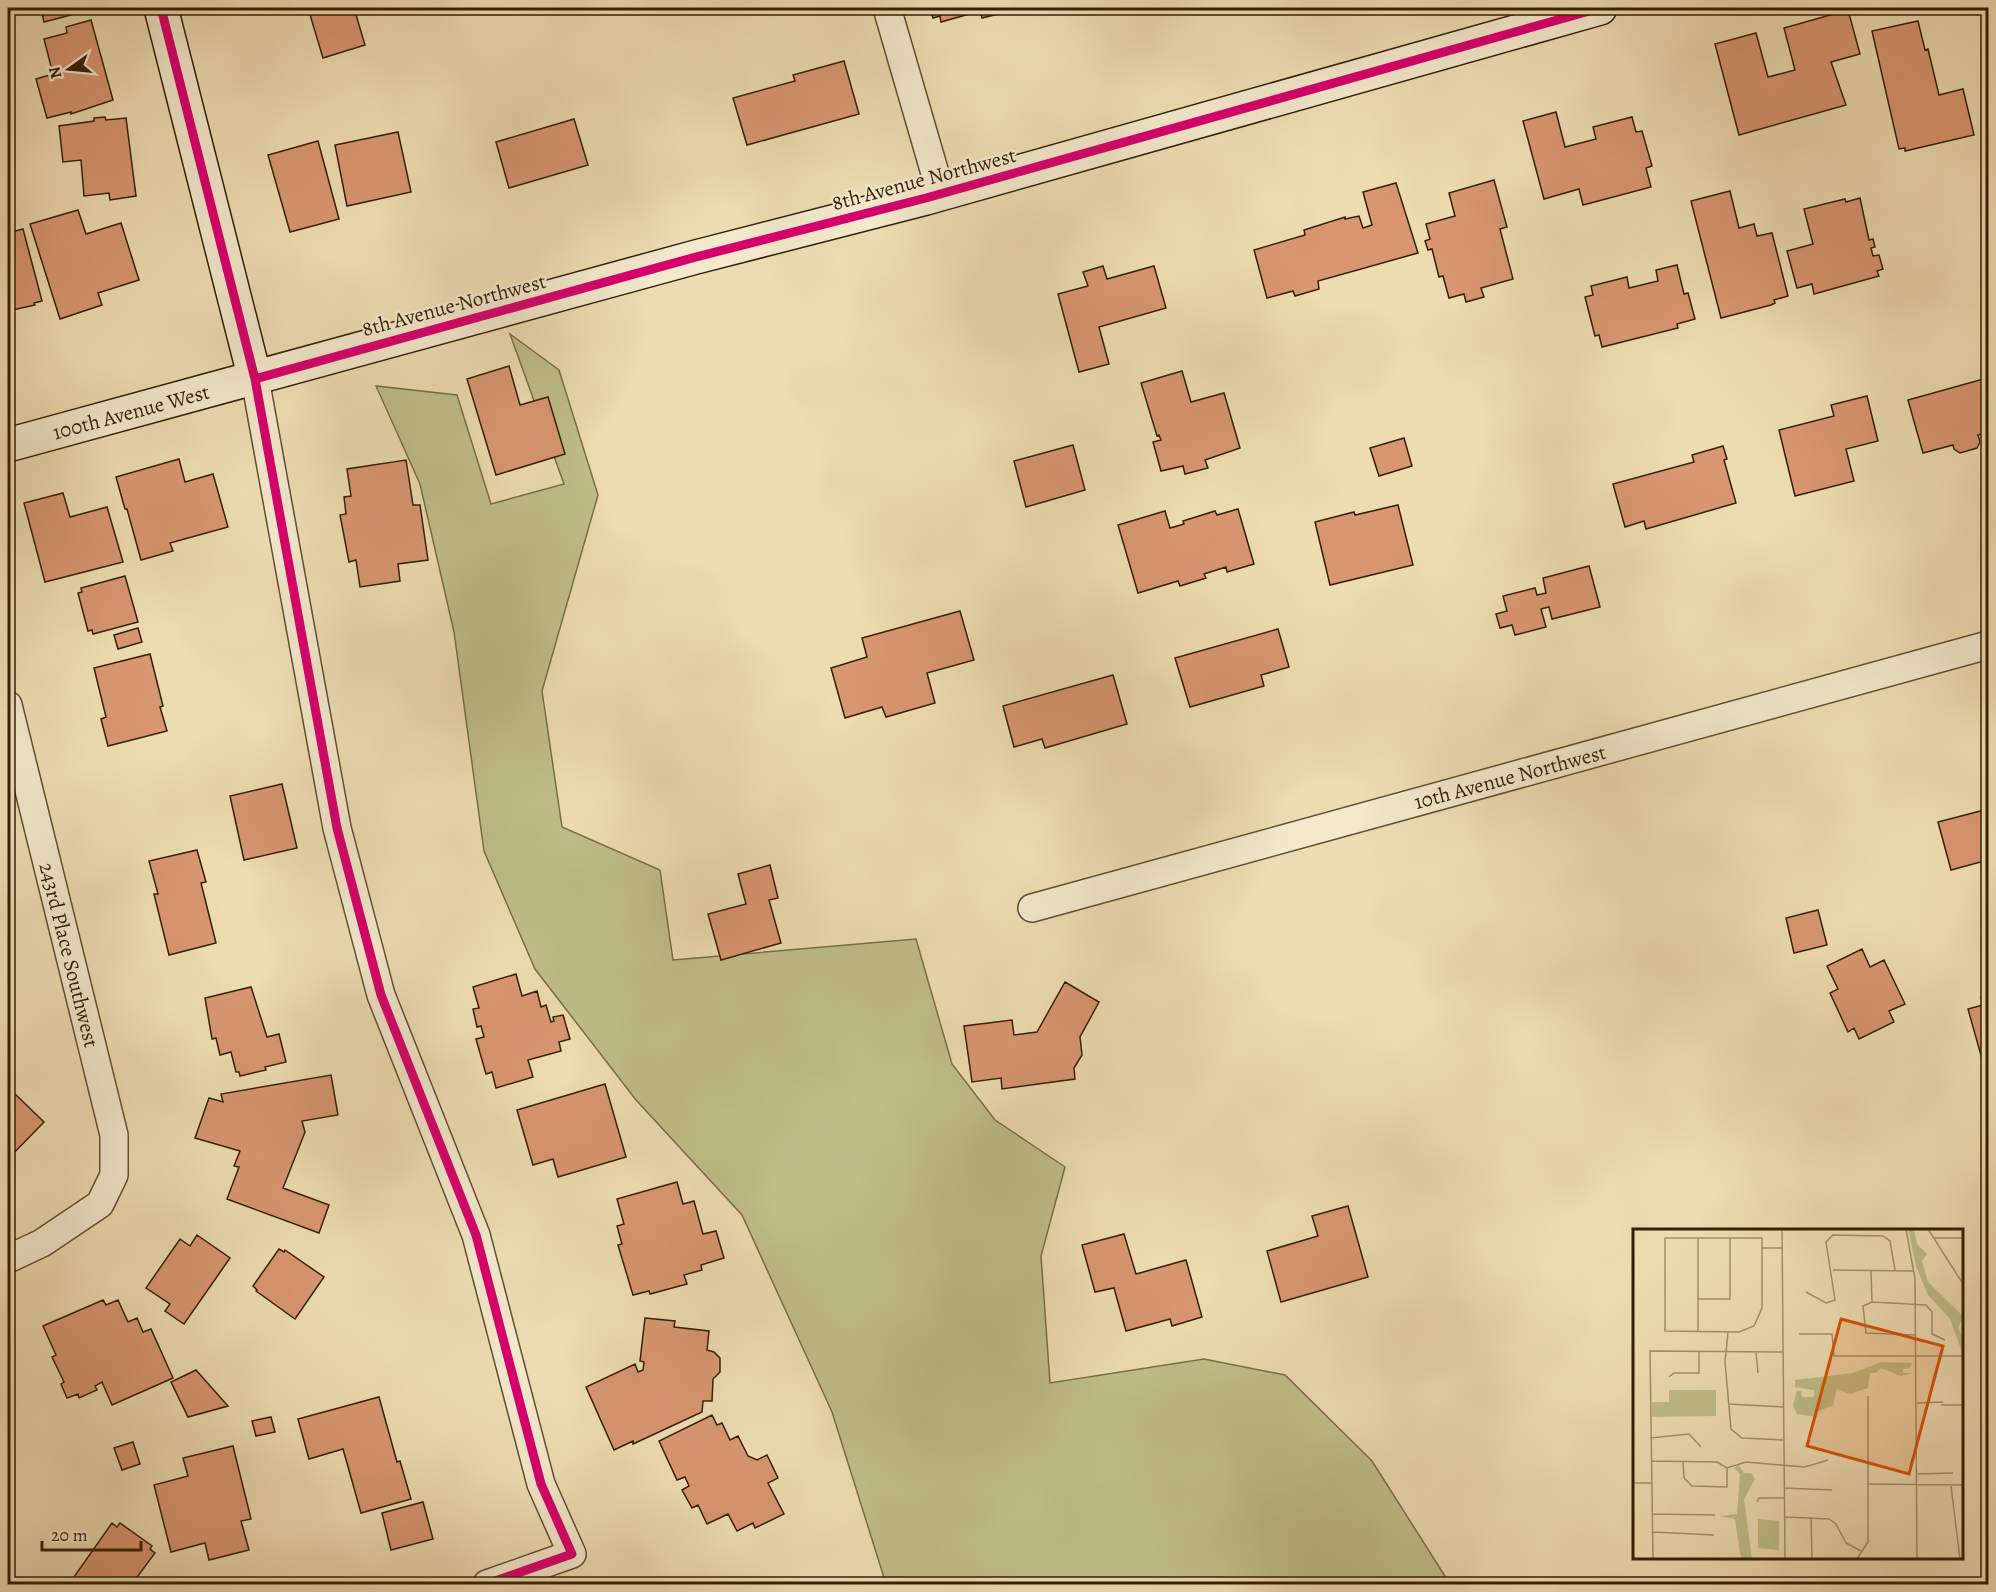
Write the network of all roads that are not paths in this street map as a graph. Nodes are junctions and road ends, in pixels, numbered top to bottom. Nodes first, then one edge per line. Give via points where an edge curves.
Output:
1 (161, 8) edge
2 (887, 8) edge
3 (1600, 8) edge
4 (941, 194) junction
5 (255, 379) junction
6 (8, 445) edge
7 (1989, 645) edge
8 (8, 705) edge
9 (1032, 908) dead end
10 (8, 1259) edge
11 (487, 1584) edge

1 - 5 main road
2 - 4 street
3 - 4 main road, 8th Avenue Northwest
4 - 5 main road, 8th Avenue Northwest
5 - 6 main road, 100th Avenue West
5 - 11 street via 338,828 378,984 476,1235 541,1484 572,1554
7 - 9 street, 10th Avenue Northwest
8 - 10 street, 243rd Place Southwest via 114,1135 114,1175 100,1204 42,1243

